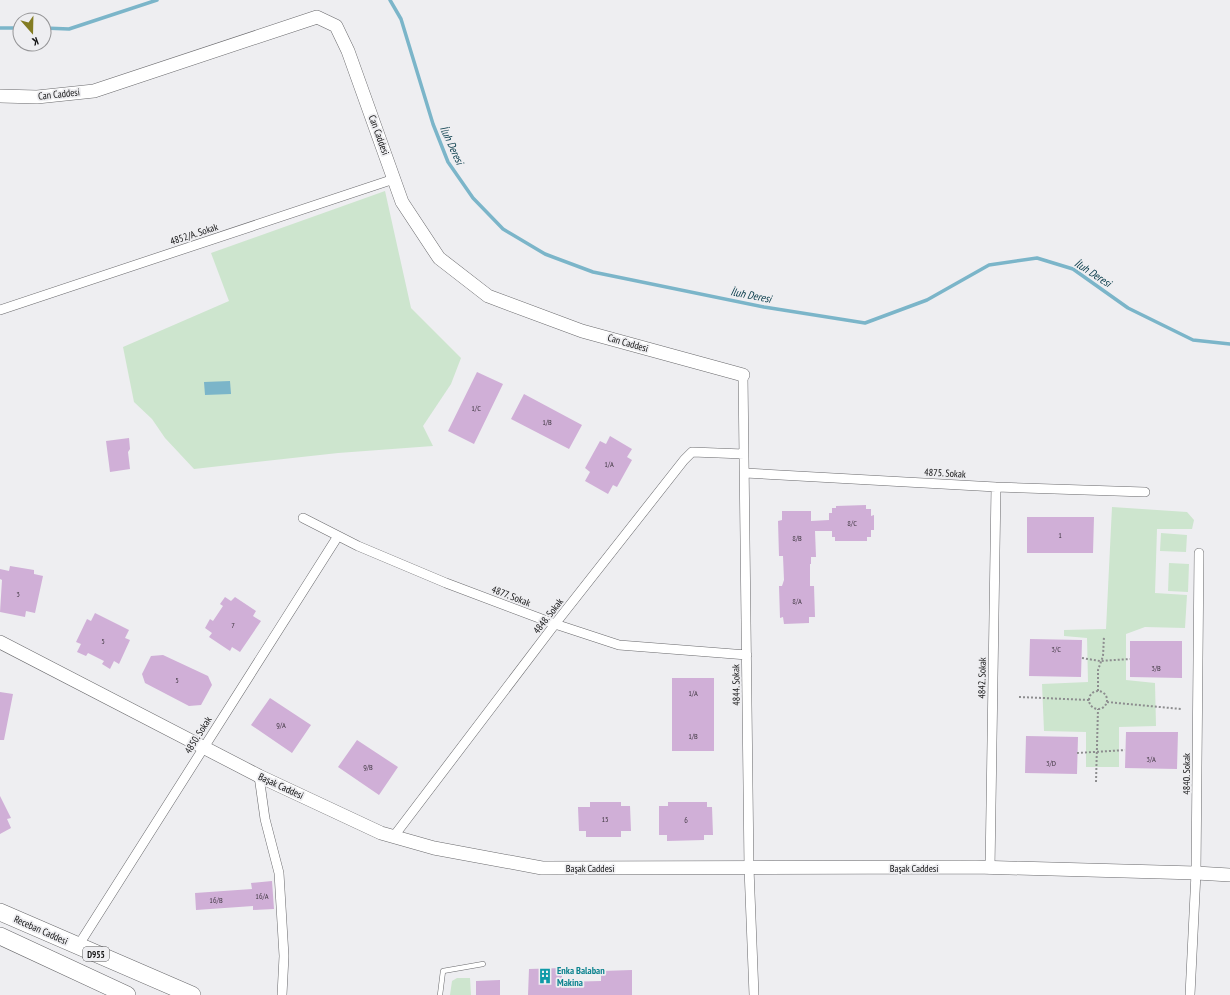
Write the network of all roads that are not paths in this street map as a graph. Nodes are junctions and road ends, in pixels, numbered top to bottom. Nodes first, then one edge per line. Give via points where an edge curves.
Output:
1 (0, 96) edge
2 (394, 179) junction
3 (0, 310) edge
4 (743, 375) joint
5 (744, 454) junction
6 (744, 473) junction
7 (996, 487) junction
8 (1145, 492) dead end
9 (302, 518) dead end
10 (338, 536) junction
11 (1199, 553) dead end
12 (555, 624) junction
13 (0, 642) edge
14 (747, 655) junction
15 (203, 747) junction
16 (259, 776) junction
17 (394, 836) junction
18 (749, 868) junction
19 (990, 869) junction
20 (1196, 873) junction
21 (1230, 875) edge
22 (0, 912) edge
23 (0, 936) edge
24 (78, 946) junction
25 (483, 964) dead end
26 (127, 995) edge
27 (192, 995) edge
28 (282, 995) edge
29 (440, 995) edge
30 (754, 995) edge
31 (1190, 995) edge

1 - 2 street, Can Caddesi via 38,97 94,91 317,17 336,26 348,51
2 - 3 street, 4852/A. Sokak
2 - 4 street, Can Caddesi via 402,202 439,258 488,296 582,330
4 - 5 street, 4844. Sokak
5 - 6 street, 4844. Sokak
5 - 12 street, 4848. Sokak via 692,452
6 - 7 street, 4875. Sokak
6 - 14 street, 4844. Sokak
7 - 8 street, 4875. Sokak
7 - 19 street, 4842. Sokak
9 - 10 street, 4877. Sokak
10 - 12 street, 4877. Sokak via 446,583
10 - 15 street, 4850. Sokak
11 - 20 street, 4840. Sokak
12 - 14 street, 4877. Sokak via 619,645
12 - 17 street, 4848. Sokak
13 - 15 street, Başak Caddesi
14 - 18 street, 4844. Sokak
15 - 16 street, Başak Caddesi
15 - 24 street, 4850. Sokak
16 - 17 street, Başak Caddesi via 381,833
16 - 28 street via 265,819 279,873 284,956
17 - 18 street, Başak Caddesi via 434,848 542,868
18 - 19 street, Başak Caddesi
18 - 30 street, 4844. Sokak
19 - 20 street, Başak Caddesi
20 - 21 street, Başak Caddesi
20 - 31 street, 4840. Sokak
22 - 24 highway, Receban Caddesi / D955
23 - 26 highway, D955
24 - 27 highway, Receban Caddesi / D955
25 - 29 lane via 444,971

